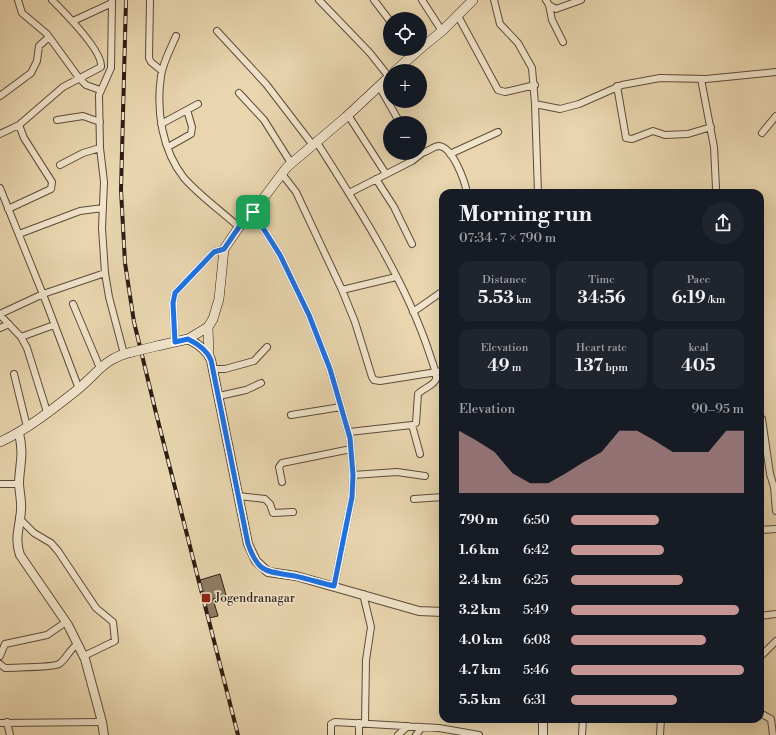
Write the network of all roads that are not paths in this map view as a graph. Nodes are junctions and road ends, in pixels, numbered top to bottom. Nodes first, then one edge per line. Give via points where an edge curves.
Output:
1 (18, 0) edge
2 (52, 0) edge
3 (150, 0) edge
4 (319, 0) edge
5 (374, 0) edge
6 (422, 0) edge
7 (473, 0) edge
8 (494, 0) edge
9 (581, 0) edge
10 (112, 2) edge
11 (547, 3) edge
12 (383, 12) edge
13 (458, 16) junction
14 (73, 21) junction
15 (217, 31) dead end
16 (442, 31) junction
17 (176, 36) dead end
18 (49, 37) junction
19 (427, 42) edge
20 (563, 42) dead end
21 (411, 56) edge
22 (403, 64) edge
23 (383, 66) edge
24 (162, 71) junction
25 (776, 72) edge
26 (79, 78) junction
27 (701, 79) junction
28 (383, 83) edge
29 (535, 85) junction
30 (379, 86) junction
31 (617, 86) junction
32 (100, 90) junction
33 (239, 92) dead end
34 (0, 96) edge
35 (198, 104) dead end
36 (536, 104) junction
37 (186, 110) junction
38 (348, 115) junction
39 (396, 116) edge
40 (776, 116) edge
41 (57, 120) dead end
42 (100, 122) junction
43 (161, 124) junction
44 (19, 125) junction
45 (711, 127) junction
46 (498, 132) dead end
47 (762, 133) dead end
48 (0, 134) edge
49 (314, 143) junction
50 (168, 147) junction
51 (100, 148) junction
52 (427, 150) edge
53 (450, 154) junction
54 (413, 160) edge
55 (291, 163) junction
56 (60, 165) dead end
57 (282, 174) junction
58 (386, 174) junction
59 (376, 179) junction
60 (0, 188) edge
61 (466, 189) edge
62 (538, 189) edge
63 (716, 189) edge
64 (349, 193) junction
65 (8, 208) junction
66 (103, 208) junction
67 (253, 212) junction
68 (239, 227) junction
69 (19, 234) junction
70 (412, 244) dead end
71 (224, 249) junction
72 (105, 273) junction
73 (396, 277) junction
74 (342, 290) junction
75 (43, 294) junction
76 (439, 294) edge
77 (72, 304) dead end
78 (413, 312) junction
79 (0, 314) edge
80 (9, 324) junction
81 (54, 325) junction
82 (208, 327) junction
83 (0, 328) edge
84 (21, 338) junction
85 (188, 339) junction
86 (175, 342) junction
87 (267, 347) dead end
88 (128, 353) junction
89 (209, 356) junction
90 (100, 368) junction
91 (213, 369) junction
92 (435, 372) junction
93 (439, 372) edge
94 (14, 374) dead end
95 (261, 383) dead end
96 (79, 389) junction
97 (219, 396) junction
98 (341, 407) junction
99 (47, 412) junction
100 (291, 415) dead end
101 (412, 425) junction
102 (28, 427) junction
103 (348, 432) junction
104 (19, 433) junction
105 (764, 434) edge
106 (0, 442) edge
107 (351, 449) junction
108 (420, 454) dead end
109 (353, 475) junction
110 (425, 476) dead end
111 (282, 482) dead end
112 (0, 484) edge
113 (19, 484) junction
114 (239, 496) junction
115 (439, 497) edge
116 (414, 499) dead end
117 (776, 510) edge
118 (293, 512) dead end
119 (19, 518) junction
120 (776, 528) edge
121 (764, 530) edge
122 (334, 586) junction
123 (363, 594) junction
124 (439, 612) edge
125 (776, 614) edge
126 (764, 616) edge
127 (66, 622) junction
128 (776, 641) edge
129 (78, 644) junction
130 (764, 653) edge
131 (0, 656) edge
132 (84, 656) junction
133 (0, 664) edge
134 (764, 715) edge
135 (7, 722) junction
136 (102, 722) junction
137 (0, 723) edge
138 (362, 723) junction
139 (543, 723) edge
140 (583, 723) edge
141 (661, 723) edge
142 (408, 726) junction
143 (422, 727) junction
144 (10, 735) edge
145 (104, 735) edge
146 (331, 735) edge
147 (359, 735) edge
148 (398, 735) edge
149 (416, 735) edge
150 (479, 735) edge
151 (543, 735) edge
152 (582, 735) edge
153 (660, 735) edge
154 (773, 735) edge

1 - 18 street via 22,13
2 - 14 street
3 - 24 street via 149,58
4 - 23 street
5 - 12 street
6 - 16 street
7 - 13 main road
8 - 29 street via 500,24 518,43 530,63
9 - 11 street via 556,9
10 - 14 street
10 - 32 street via 111,68
11 - 20 street
13 - 16 main road
13 - 29 street via 498,90 505,92
14 - 26 street via 101,62 101,67
15 - 49 street via 266,84
16 - 19 main road
17 - 24 street
18 - 26 street
18 - 34 street via 39,46 37,61 31,73
21 - 22 main road
24 - 43 street
25 - 27 street
26 - 32 street via 90,88
26 - 44 street via 58,90
27 - 31 street via 665,78
27 - 45 street
28 - 30 main road
29 - 36 street
30 - 38 main road
30 - 39 street
31 - 36 street via 579,104 560,109
31 - 45 street via 626,138 632,139 653,131 665,135 688,134
32 - 42 street
33 - 55 street via 264,120
35 - 37 street
36 - 62 street
37 - 43 street
37 - 50 street via 192,126 191,134
38 - 49 main road
38 - 58 street
40 - 47 street
41 - 42 street via 83,116
42 - 51 street
43 - 50 street
44 - 48 street
44 - 65 street via 52,186 51,189
45 - 63 street
46 - 53 street
49 - 55 main road
49 - 64 street
50 - 68 street via 184,178
51 - 56 street via 77,155
51 - 66 street via 104,182
52 - 53 street via 439,146
53 - 61 street via 457,164
54 - 58 street
55 - 57 main road
57 - 67 main road
57 - 74 street via 299,198
58 - 59 street
59 - 64 street
59 - 70 street via 394,207
60 - 65 street
64 - 73 street
65 - 69 street
66 - 69 street via 80,211
66 - 72 street
67 - 68 main road
67 - 98 street via 280,255 309,315 330,369
68 - 71 main road
69 - 75 street
71 - 82 main road via 219,299 214,319
71 - 86 street via 214,252 175,293
72 - 75 street
72 - 88 street via 110,303
73 - 74 street
73 - 78 street
74 - 92 street via 374,380
75 - 79 street
75 - 81 street
76 - 78 street
77 - 90 street
78 - 92 street
79 - 80 street
80 - 83 street
80 - 84 street
81 - 84 street
81 - 96 street
82 - 85 main road
82 - 89 main road
84 - 99 street via 33,364
85 - 86 main road
85 - 89 street via 199,345
86 - 88 main road, bridge
87 - 91 street via 254,361
88 - 90 main road via 110,359
89 - 91 street
90 - 96 main road
91 - 97 street
92 - 93 street
92 - 101 street via 434,384 418,394 417,420
94 - 102 street
95 - 97 street via 246,390
96 - 99 main road
97 - 114 street
98 - 100 street
98 - 103 street
99 - 102 main road
101 - 103 street
101 - 108 street
102 - 104 main road
103 - 107 street
104 - 106 main road
104 - 113 street via 23,450
105 - 117 street
107 - 109 street
107 - 111 street via 282,463 279,467
109 - 110 street via 397,472
109 - 122 street via 352,497
112 - 113 street
113 - 119 street via 22,508
114 - 118 street via 265,499 273,513
114 - 122 street via 248,544 259,565 272,573
115 - 116 street
119 - 127 street via 16,533 20,555
119 - 132 street via 34,533 51,543 96,608 113,622 116,641
120 - 121 street
122 - 123 street
123 - 124 street via 419,611
123 - 138 street via 371,627
125 - 126 street
127 - 129 street
127 - 131 street via 47,635 5,644
128 - 130 street
129 - 132 street
129 - 133 street via 55,666 5,668
132 - 136 street
134 - 154 street via 771,718
135 - 136 street
135 - 137 street
135 - 144 street
136 - 145 street
138 - 142 street
138 - 146 street via 334,722 330,727
138 - 147 street
139 - 151 street
140 - 152 street
141 - 153 street
142 - 143 street
142 - 148 street
143 - 149 street
143 - 150 street

